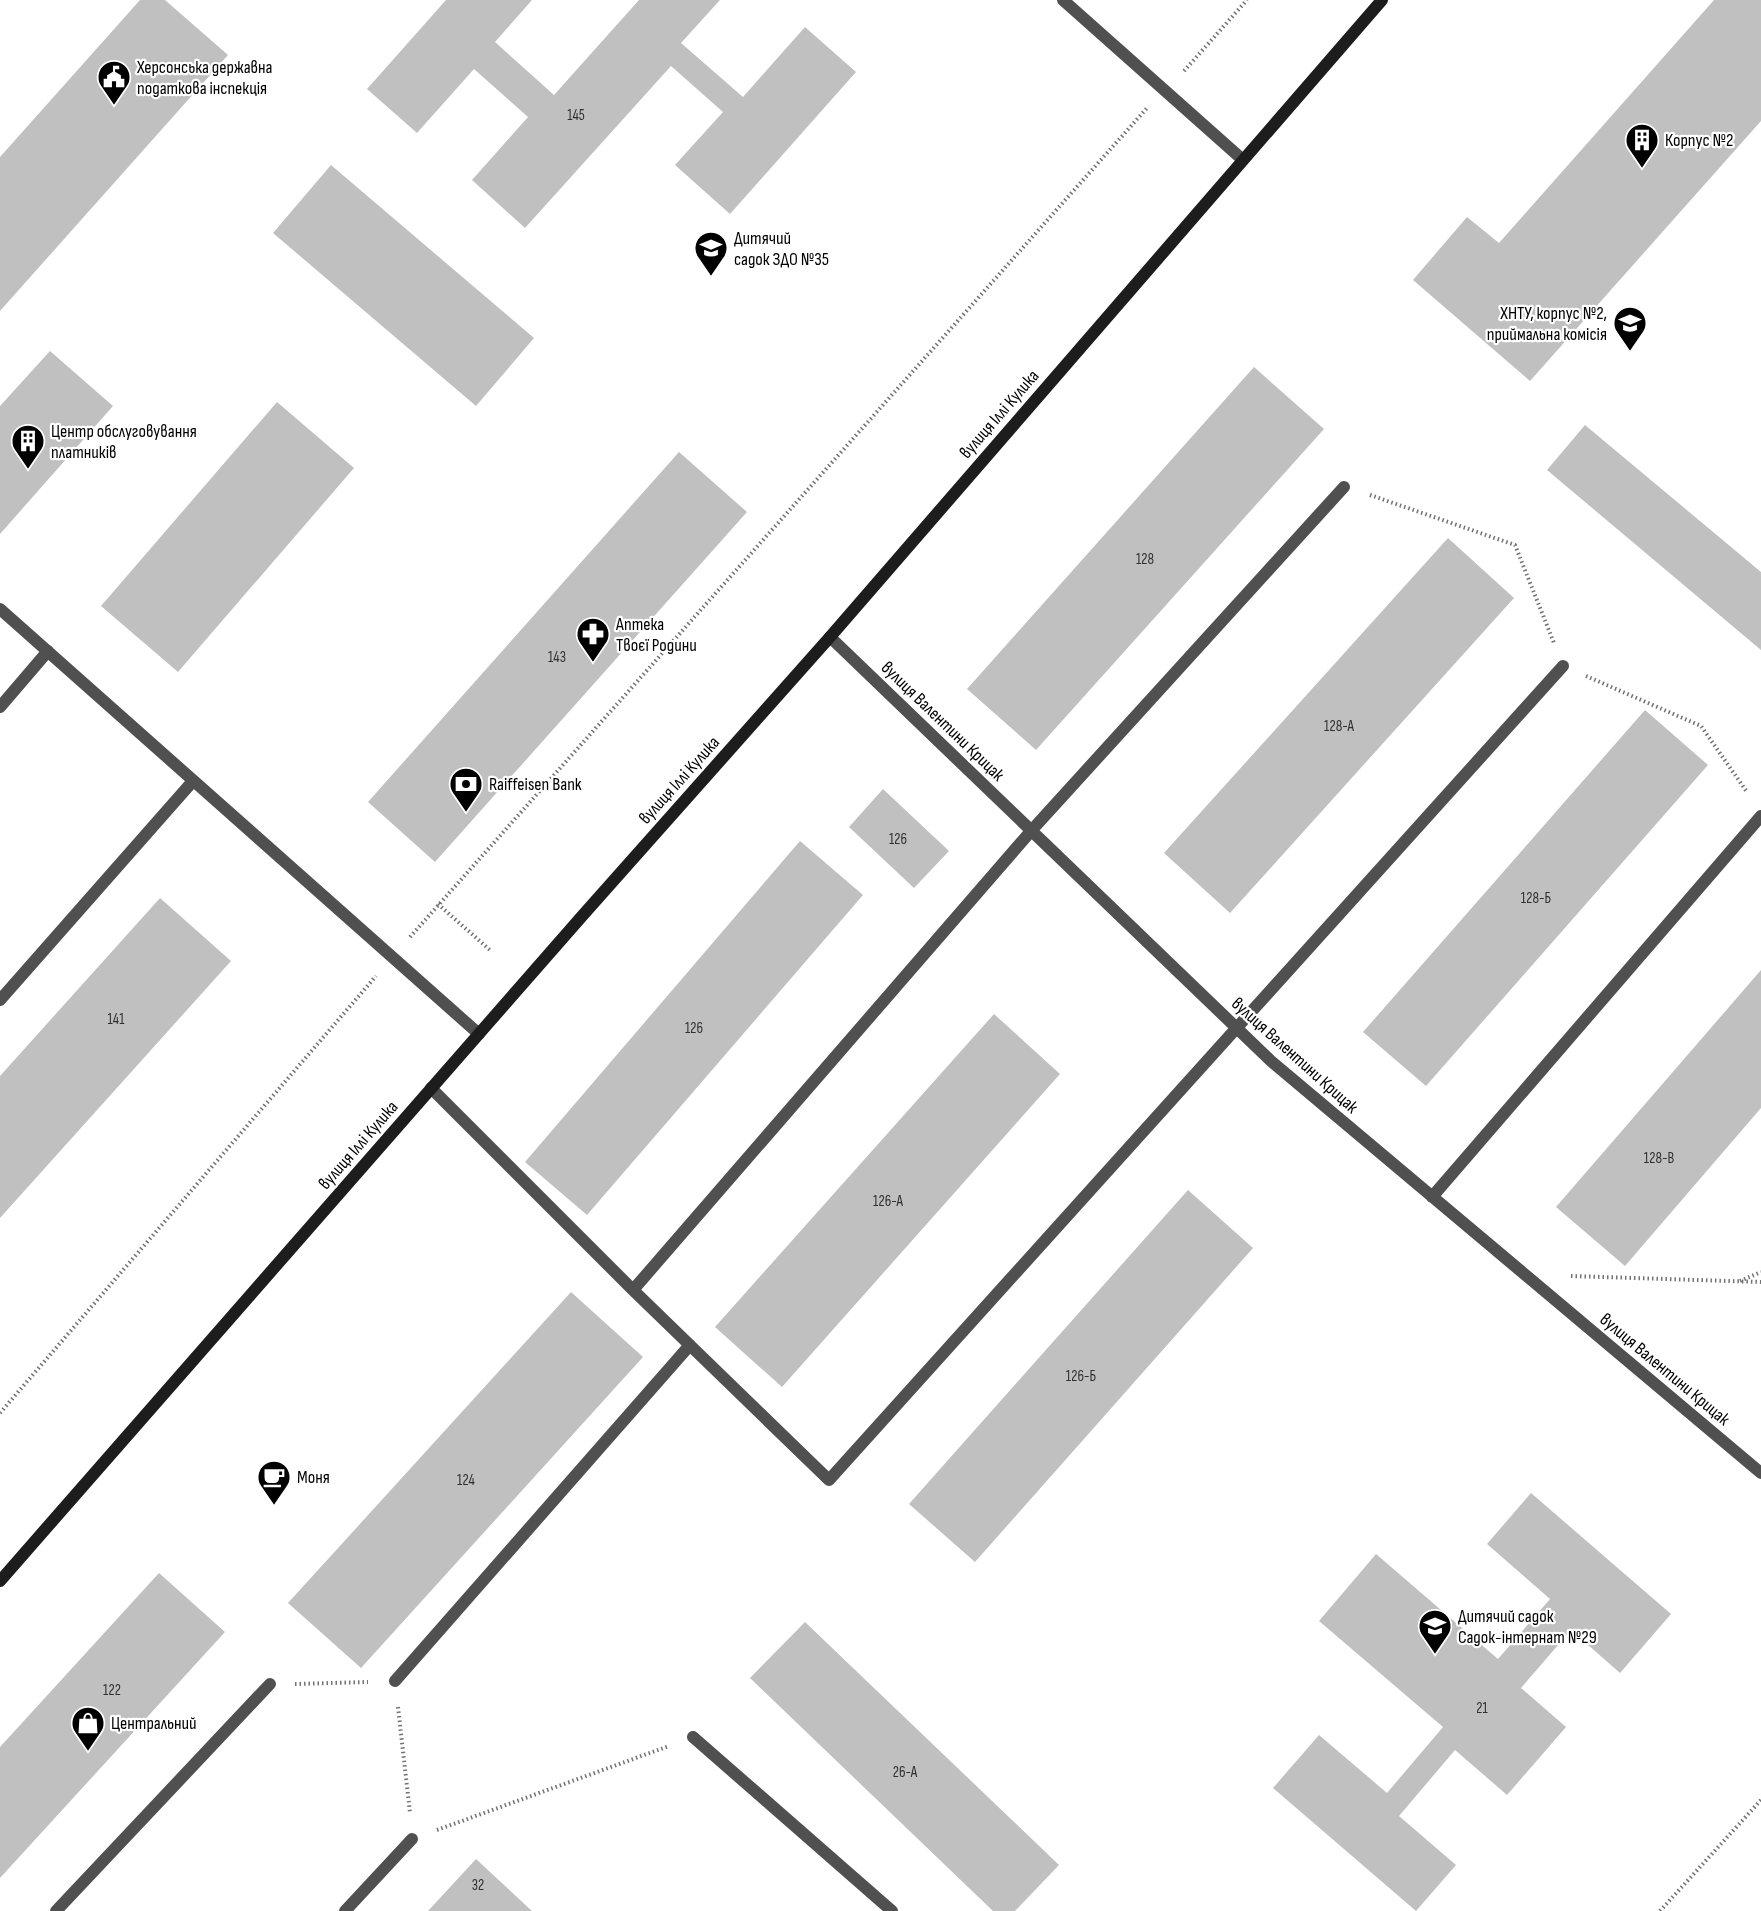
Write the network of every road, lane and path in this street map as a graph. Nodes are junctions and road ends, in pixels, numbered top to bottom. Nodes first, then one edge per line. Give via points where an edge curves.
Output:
1 (1063, 0) edge
2 (1247, 0) edge
3 (1382, 0) edge
4 (1165, 91) junction
5 (1243, 160) junction
6 (1344, 486) joint
7 (0, 609) edge
8 (830, 637) junction
9 (48, 651) junction
10 (1563, 666) junction
11 (0, 707) edge
12 (193, 781) junction
13 (1748, 793) dead end
14 (1761, 816) edge
15 (1031, 831) junction
16 (438, 904) junction
17 (491, 951) dead end
18 (393, 957) junction
19 (0, 1000) edge
20 (1236, 1028) junction
21 (479, 1034) junction
22 (432, 1088) junction
23 (1432, 1197) junction
24 (1761, 1272) edge
25 (1525, 1275) junction
26 (1738, 1282) junction
27 (1761, 1282) edge
28 (633, 1290) junction
29 (690, 1345) junction
30 (0, 1413) edge
31 (1761, 1473) edge
32 (0, 1581) edge
33 (395, 1681) junction
34 (270, 1684) joint
35 (693, 1737) joint
36 (1761, 1800) edge
37 (412, 1839) junction
38 (56, 1911) edge
39 (345, 1911) edge
40 (892, 1911) edge
41 (1660, 1911) edge

1 - 4 street
2 - 4 path
3 - 5 street, вулиця Іллі Кулика
4 - 5 street
4 - 16 path
5 - 8 street, вулиця Іллі Кулика
6 - 10 path via 1515,545
6 - 15 street
7 - 9 street
8 - 15 street, вулиця Валентини Крицак
8 - 21 street, вулиця Іллі Кулика
9 - 11 street
9 - 12 street
10 - 13 path via 1701,726
10 - 20 street
12 - 18 street
12 - 19 street
14 - 23 street
15 - 20 street, вулиця Валентини Крицак
15 - 28 street
16 - 17 path
16 - 18 path
18 - 21 street
18 - 30 path
20 - 23 street, вулиця Валентини Крицак
20 - 29 street via 829,1480
21 - 22 street, вулиця Іллі Кулика
22 - 28 street
22 - 32 street, вулиця Іллі Кулика
23 - 25 street, вулиця Валентини Крицак
24 - 26 path
25 - 26 path
25 - 31 street, вулиця Валентини Крицак
26 - 27 path
28 - 29 street
29 - 33 street
33 - 34 path
33 - 37 path
34 - 38 street
35 - 37 path
35 - 40 street
36 - 41 path
37 - 39 street

